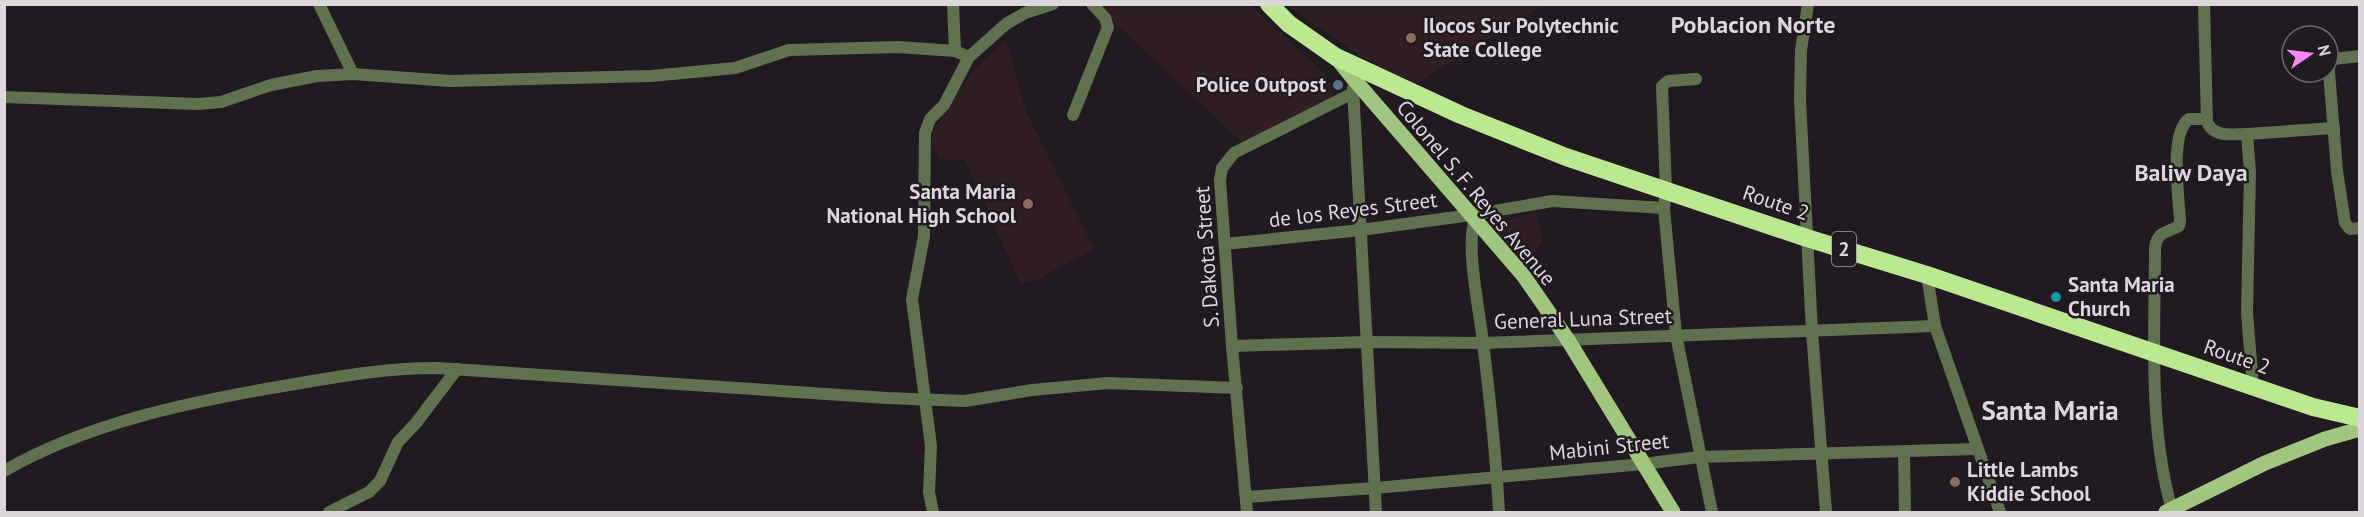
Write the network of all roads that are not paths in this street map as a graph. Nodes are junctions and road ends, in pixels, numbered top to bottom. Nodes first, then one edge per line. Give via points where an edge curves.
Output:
1 (319, 4) edge
2 (952, 4) edge
3 (1053, 4) edge
4 (1092, 4) edge
5 (1269, 4) edge
6 (1808, 4) edge
7 (2204, 4) edge
8 (955, 51) junction
9 (2360, 56) edge
10 (969, 57) junction
11 (1336, 57) junction
12 (354, 74) junction
13 (1352, 77) junction
14 (1696, 79) dead end
15 (1353, 93) junction
16 (4, 97) edge
17 (1073, 115) dead end
18 (2206, 119) junction
19 (2334, 128) junction
20 (2247, 134) junction
21 (1665, 199) junction
22 (1473, 217) junction
23 (2360, 228) edge
24 (1361, 230) junction
25 (1807, 238) junction
26 (1225, 244) junction
27 (1927, 275) junction
28 (1935, 326) junction
29 (1812, 332) junction
30 (1676, 335) junction
31 (1568, 340) junction
32 (1367, 342) junction
33 (1483, 343) junction
34 (1232, 346) junction
35 (2155, 353) junction
36 (457, 369) junction
37 (2253, 387) junction
38 (1237, 388) junction
39 (921, 400) junction
40 (2360, 418) edge
41 (2360, 429) edge
42 (1976, 449) junction
43 (1904, 452) junction
44 (1822, 454) junction
45 (1699, 456) junction
46 (1643, 464) junction
47 (4, 471) edge
48 (1497, 477) junction
49 (1375, 488) junction
50 (1246, 497) junction
51 (2169, 511) edge
52 (329, 513) edge
53 (933, 513) edge
54 (1247, 513) edge
55 (1376, 513) edge
56 (1499, 513) edge
57 (1673, 513) edge
58 (1712, 513) edge
59 (1827, 513) edge
60 (1905, 513) edge
61 (2000, 513) edge

1 - 12 street
2 - 8 street
3 - 10 street via 1006,24
4 - 17 street via 1108,27
5 - 11 highway, Route 2 / 2 via 1289,24
6 - 25 street via 1801,50 1800,100
7 - 18 street
8 - 10 street
8 - 12 street via 898,47 789,50 735,68 651,76 450,81
9 - 19 street via 2331,61
10 - 39 street via 925,133 924,236 912,299
11 - 13 main road, Colonel S. F. Reyes Avenue
11 - 21 highway, Route 2 / 2 via 1461,115
12 - 16 street via 291,80 221,102 198,104
13 - 15 street
13 - 22 main road, Colonel S. F. Reyes Avenue
14 - 21 street via 1668,81 1662,86
15 - 24 street
15 - 26 street, S. Dakota Street via 1226,160 1220,180
18 - 20 street via 2213,131 2221,134
18 - 35 street via 2189,119 2178,139 2179,226 2162,232 2156,241
19 - 20 street
19 - 23 street via 2345,226
20 - 37 street via 2247,313
21 - 22 street, de los Reyes Street via 1552,201
21 - 25 highway, Route 2 / 2
21 - 30 street
22 - 24 street, de los Reyes Street
22 - 31 main road, Colonel S. F. Reyes Avenue via 1523,275
22 - 33 street via 1472,248
24 - 26 street, de los Reyes Street
24 - 32 street
25 - 27 highway, Route 2 / 2
25 - 29 street
26 - 34 street, S. Dakota Street
27 - 28 street
27 - 35 highway, Route 2 / 2
28 - 29 street, General Luna Street
28 - 42 street
29 - 30 street, General Luna Street
29 - 44 street
30 - 31 street, General Luna Street
30 - 45 street
31 - 33 street, General Luna Street
31 - 46 main road, Colonel S. F. Reyes Avenue
32 - 33 street, General Luna Street
32 - 34 street, General Luna Street
32 - 49 street
33 - 48 street
34 - 38 street, S. Dakota Street
35 - 37 highway, Route 2 / 2
35 - 51 street via 2157,418
36 - 39 street
36 - 47 street via 396,368 357,373 158,411 38,453
36 - 52 street via 398,442 380,481 369,492
37 - 40 highway, Route 2 / 2
38 - 39 street via 1108,383 965,401
38 - 50 street, S. Dakota Street
39 - 53 street via 931,446 929,492
41 - 51 main road via 2265,463
42 - 43 street, Mabini Street
42 - 61 street
43 - 44 street, Mabini Street
43 - 60 street
44 - 45 street, Mabini Street
44 - 59 street
45 - 46 street, Mabini Street
45 - 58 street
46 - 48 street, Mabini Street
46 - 57 main road, Colonel S. F. Reyes Avenue
48 - 49 street, Mabini Street
48 - 56 street
49 - 50 street, Mabini Street
49 - 55 street
50 - 54 street, S. Dakota Street

